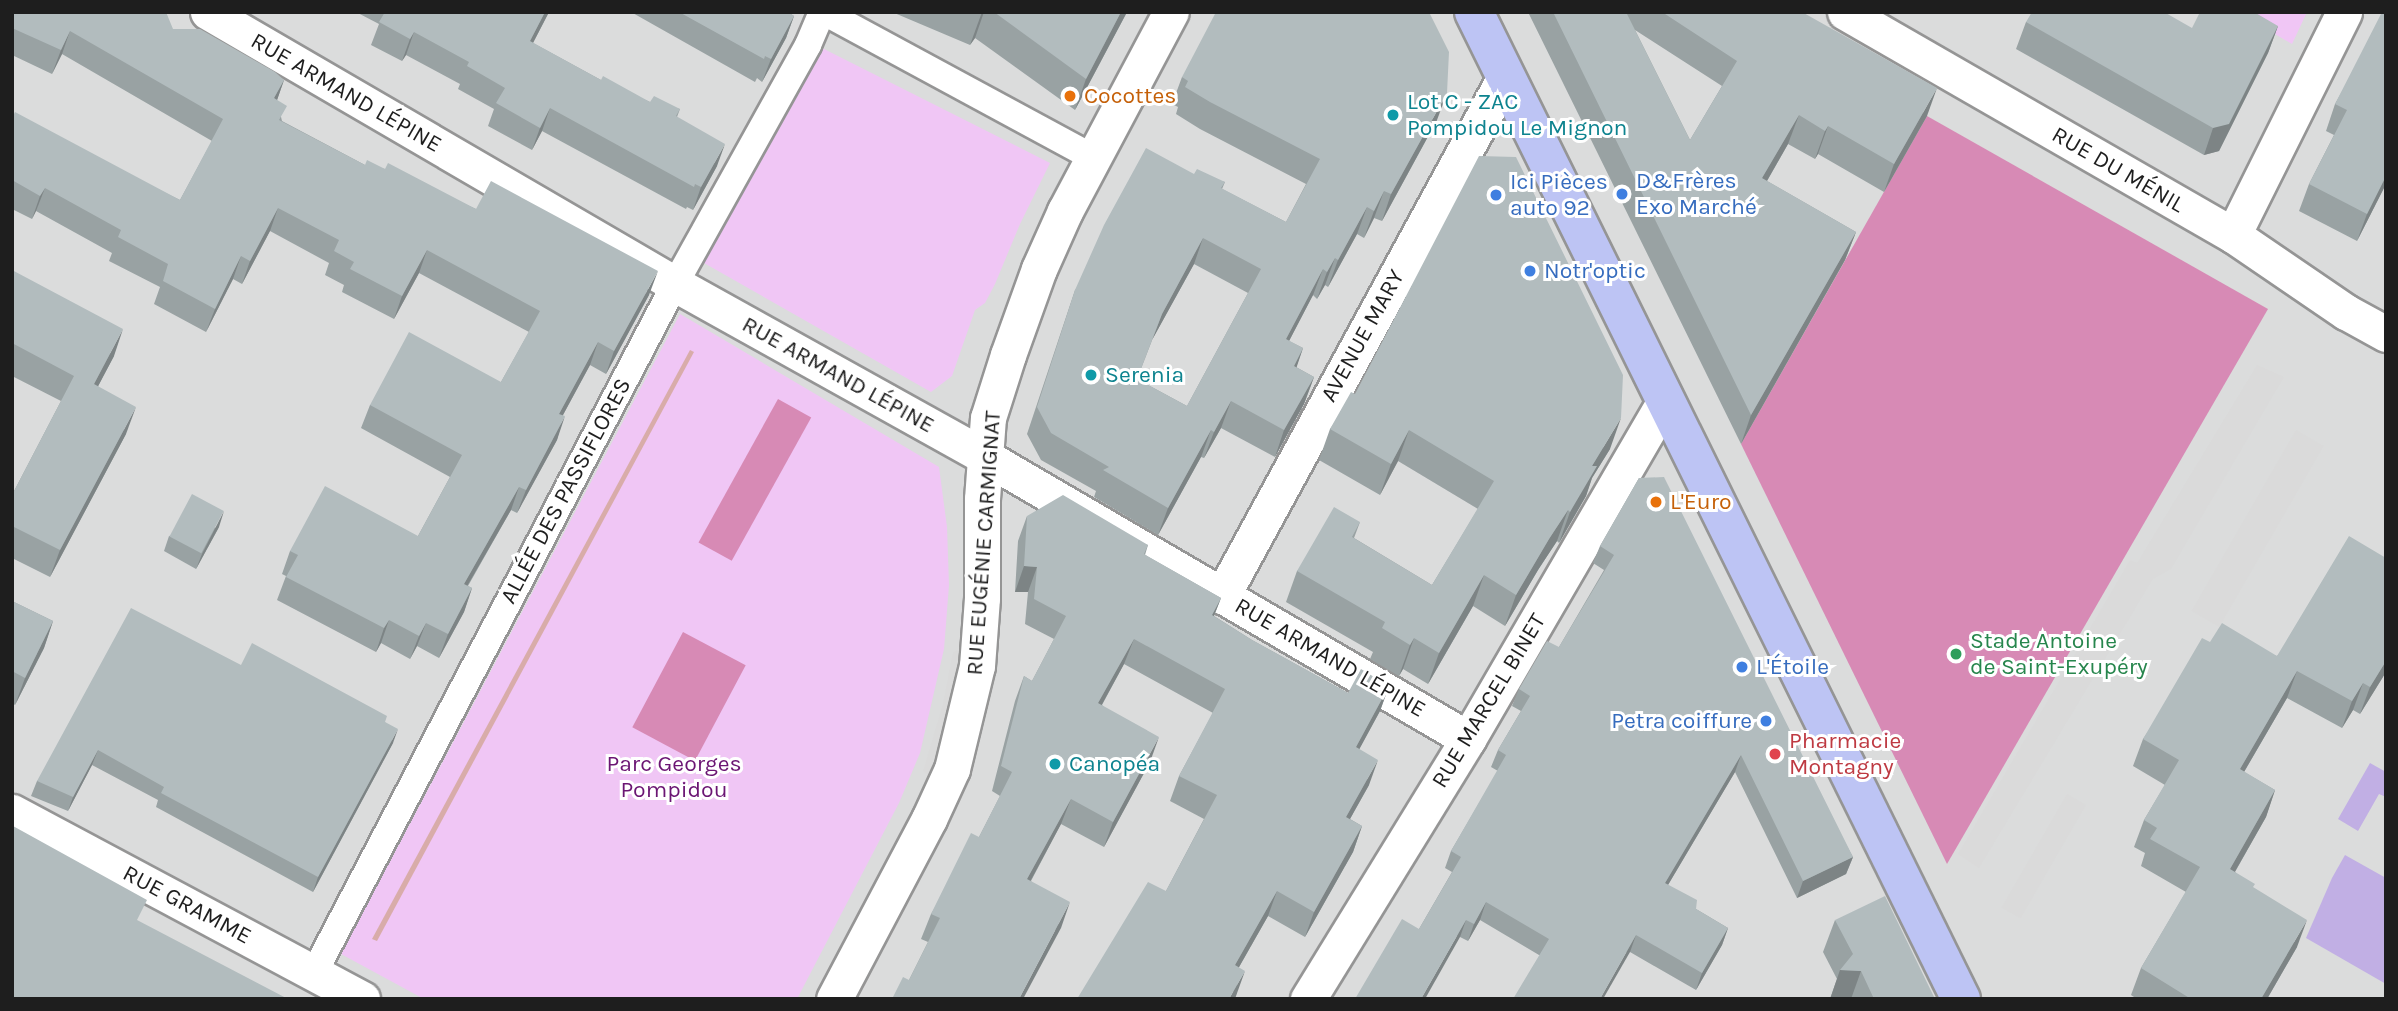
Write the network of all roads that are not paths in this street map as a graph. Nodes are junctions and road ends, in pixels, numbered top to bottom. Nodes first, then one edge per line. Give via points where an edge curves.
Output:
1 (208, 12) edge
2 (823, 12) edge
3 (1171, 12) edge
4 (1474, 12) edge
5 (1845, 12) edge
6 (2344, 12) edge
7 (1504, 77) junction
8 (1094, 158) junction
9 (2234, 235) junction
10 (675, 284) junction
11 (2386, 334) edge
12 (1665, 400) junction
13 (987, 458) junction
14 (1222, 596) junction
15 (1468, 738) junction
16 (12, 812) edge
17 (314, 972) junction
18 (362, 999) edge
19 (834, 999) edge
20 (1308, 999) edge
21 (1961, 999) edge

1 - 10 street, RUE ARMAND LÉPINE
2 - 8 street, ALLÉE DES PASSIFLORES
2 - 10 street, ALLÉE DES PASSIFLORES
3 - 8 street, RUE EUGÉNIE CARMIGNAT
4 - 7 main road
5 - 9 street, RUE DU MÉNIL
6 - 9 street
7 - 12 main road
7 - 14 street, AVENUE MARY
8 - 13 street, RUE EUGÉNIE CARMIGNAT via 1065,211 1024,310 988,418
9 - 11 street, RUE DU MÉNIL
10 - 13 street, RUE ARMAND LÉPINE
10 - 17 street, ALLÉE DES PASSIFLORES
12 - 15 street, RUE MARCEL BINET
12 - 21 main road
13 - 14 street, RUE ARMAND LÉPINE
13 - 19 street, RUE EUGÉNIE CARMIGNAT via 977,666 952,769
14 - 15 street, RUE ARMAND LÉPINE
15 - 20 street, RUE MARCEL BINET
16 - 17 street, RUE GRAMME
17 - 18 street, RUE GRAMME

